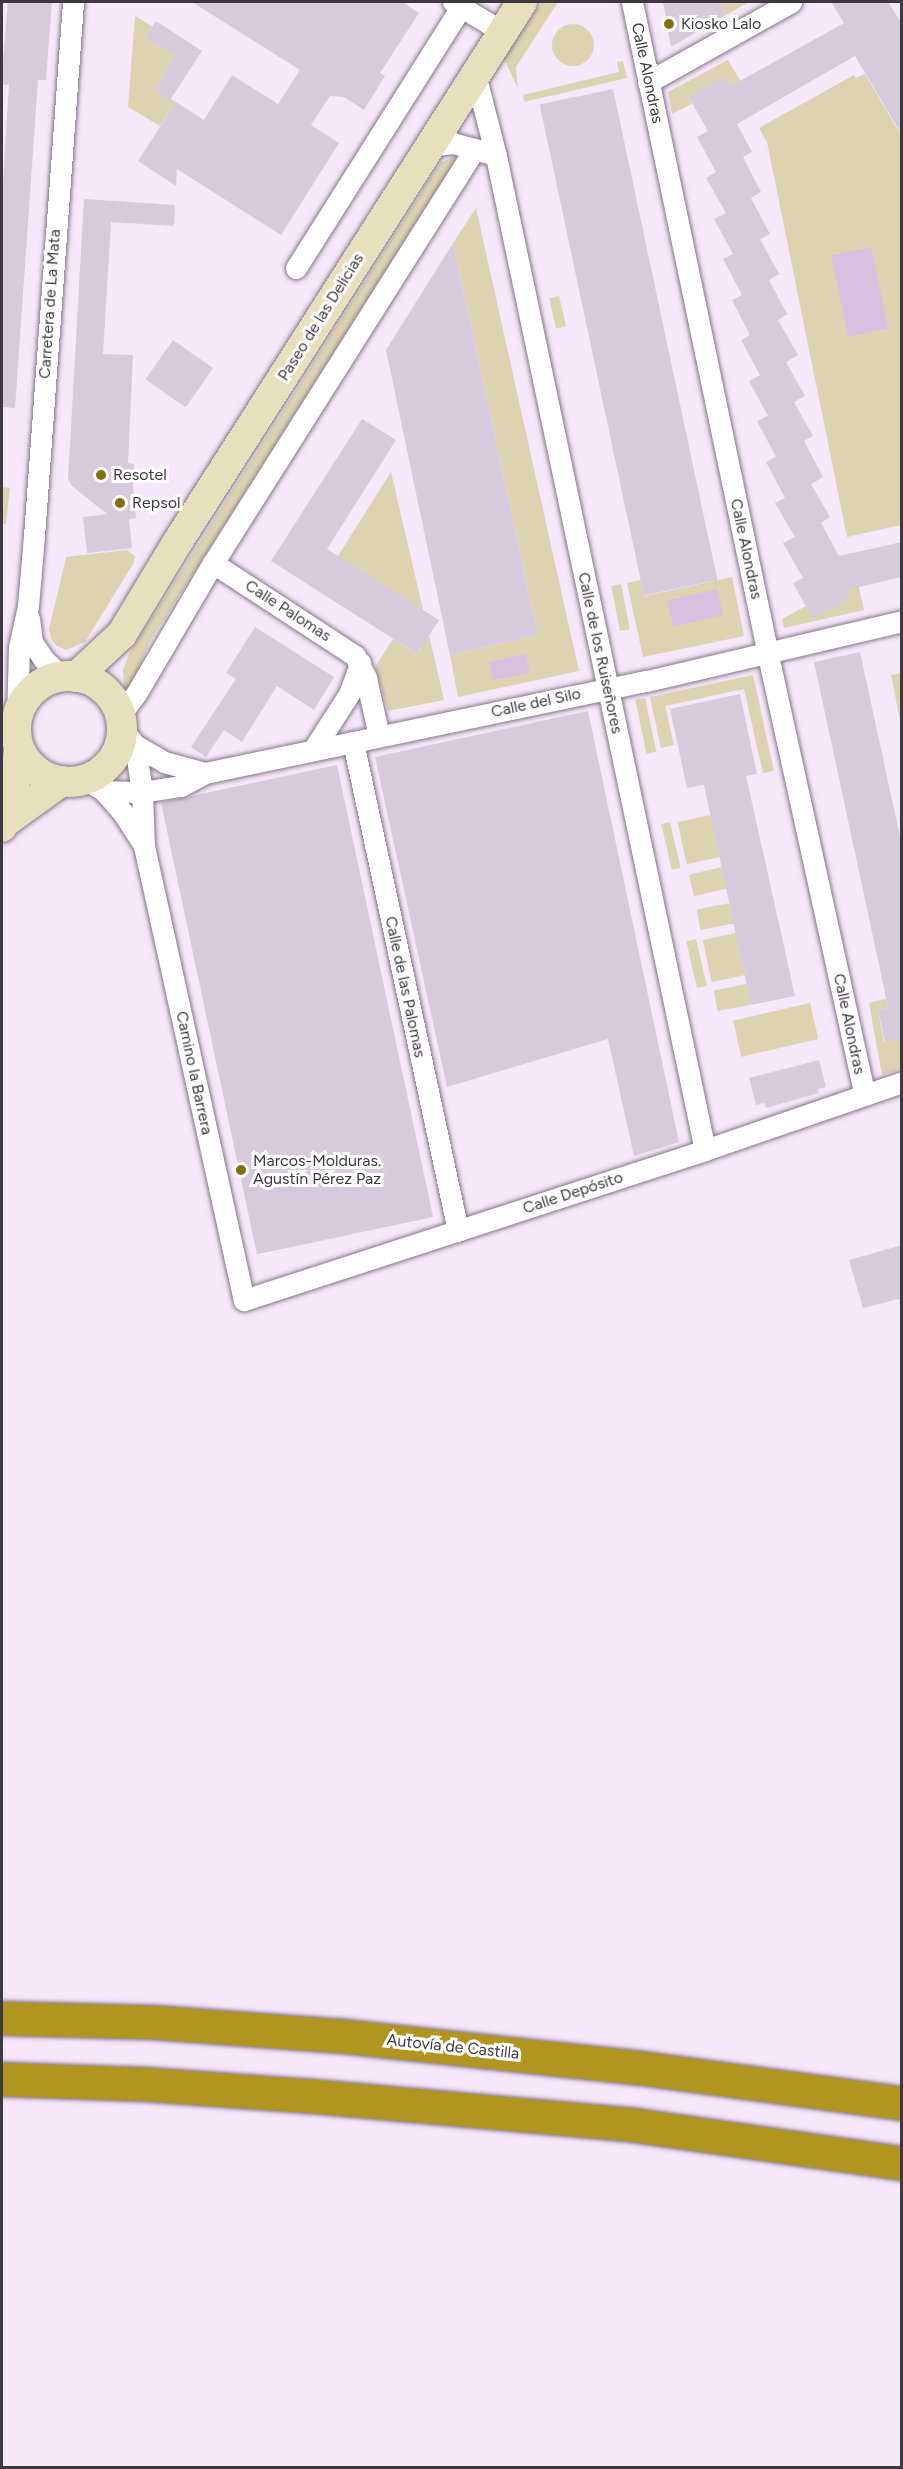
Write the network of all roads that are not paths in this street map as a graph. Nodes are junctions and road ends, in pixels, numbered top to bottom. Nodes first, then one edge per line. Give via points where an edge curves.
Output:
1 (73, 2) edge
2 (522, 2) edge
3 (632, 2) edge
4 (791, 2) edge
5 (466, 5) edge
6 (503, 32) junction
7 (475, 74) junction
8 (648, 82) junction
9 (429, 146) junction
10 (475, 149) junction
11 (496, 156) junction
12 (296, 268) dead end
13 (213, 563) junction
14 (28, 606) junction
15 (902, 621) edge
16 (122, 634) junction
17 (768, 654) junction
18 (360, 663) junction
19 (69, 677) junction
20 (607, 688) junction
21 (16, 719) junction
22 (121, 721) junction
23 (379, 736) junction
24 (353, 742) junction
25 (19, 749) junction
26 (313, 750) junction
27 (205, 773) junction
28 (84, 784) junction
29 (142, 792) junction
30 (3, 825) edge
31 (144, 846) junction
32 (902, 1082) edge
33 (865, 1095) junction
34 (705, 1150) junction
35 (458, 1231) junction
36 (244, 1300) joint
37 (2, 2018) edge
38 (2, 2079) edge
39 (902, 2103) edge
40 (902, 2163) edge

1 - 14 street, Carretera de La Mata
2 - 6 main road, Paseo de las Delicias
3 - 8 street, Calle Alondras
4 - 8 street
5 - 6 street
5 - 12 street
6 - 7 main road, Paseo de las Delicias
7 - 9 main road, Paseo de las Delicias
7 - 11 street, Calle de los Ruiseñores
8 - 17 street, Calle Alondras
9 - 10 street via 453,143
9 - 16 main road, Paseo de las Delicias
10 - 11 street
10 - 13 street
11 - 20 street, Calle de los Ruiseñores
13 - 18 street, Calle Palomas via 345,648
13 - 22 street
14 - 19 street, Carretera de La Mata via 32,642 44,660
14 - 21 street, Carretera de La Mata via 19,647
15 - 17 street, Calle del Silo via 800,643
16 - 19 main road, Paseo de las Delicias
16 - 22 main road, Paseo de las Delicias
17 - 20 street, Calle del Silo
17 - 33 street, Calle Alondras
18 - 23 street
18 - 26 street via 348,694
19 - 21 main road via 46,681 32,690
19 - 22 main road via 94,683
20 - 23 street, Calle del Silo
20 - 34 street, Calle de los Ruiseñores
21 - 25 main road
22 - 27 street, Calle del Silo via 164,762
22 - 28 main road via 119,745 112,759
22 - 29 street, Camino la Barrera
23 - 24 street, Calle del Silo
24 - 26 street, Calle del Silo
24 - 35 street, Calle de las Palomas
25 - 28 main road via 29,765 44,776
25 - 30 main road via 16,778
26 - 27 street, Calle del Silo
27 - 29 street, Calle del Silo via 182,786
28 - 29 street, Calle del Silo
28 - 30 main road
28 - 31 street, Camino la Barrera via 123,813
29 - 31 street, Camino la Barrera
31 - 36 street, Camino la Barrera
32 - 33 street, Calle Depósito
33 - 34 street, Calle Depósito
34 - 35 street, Calle Depósito
35 - 36 street, Calle Depósito
37 - 39 highway, Autovía de Castilla via 153,2022 343,2036 635,2067
38 - 40 highway via 193,2087 610,2123

